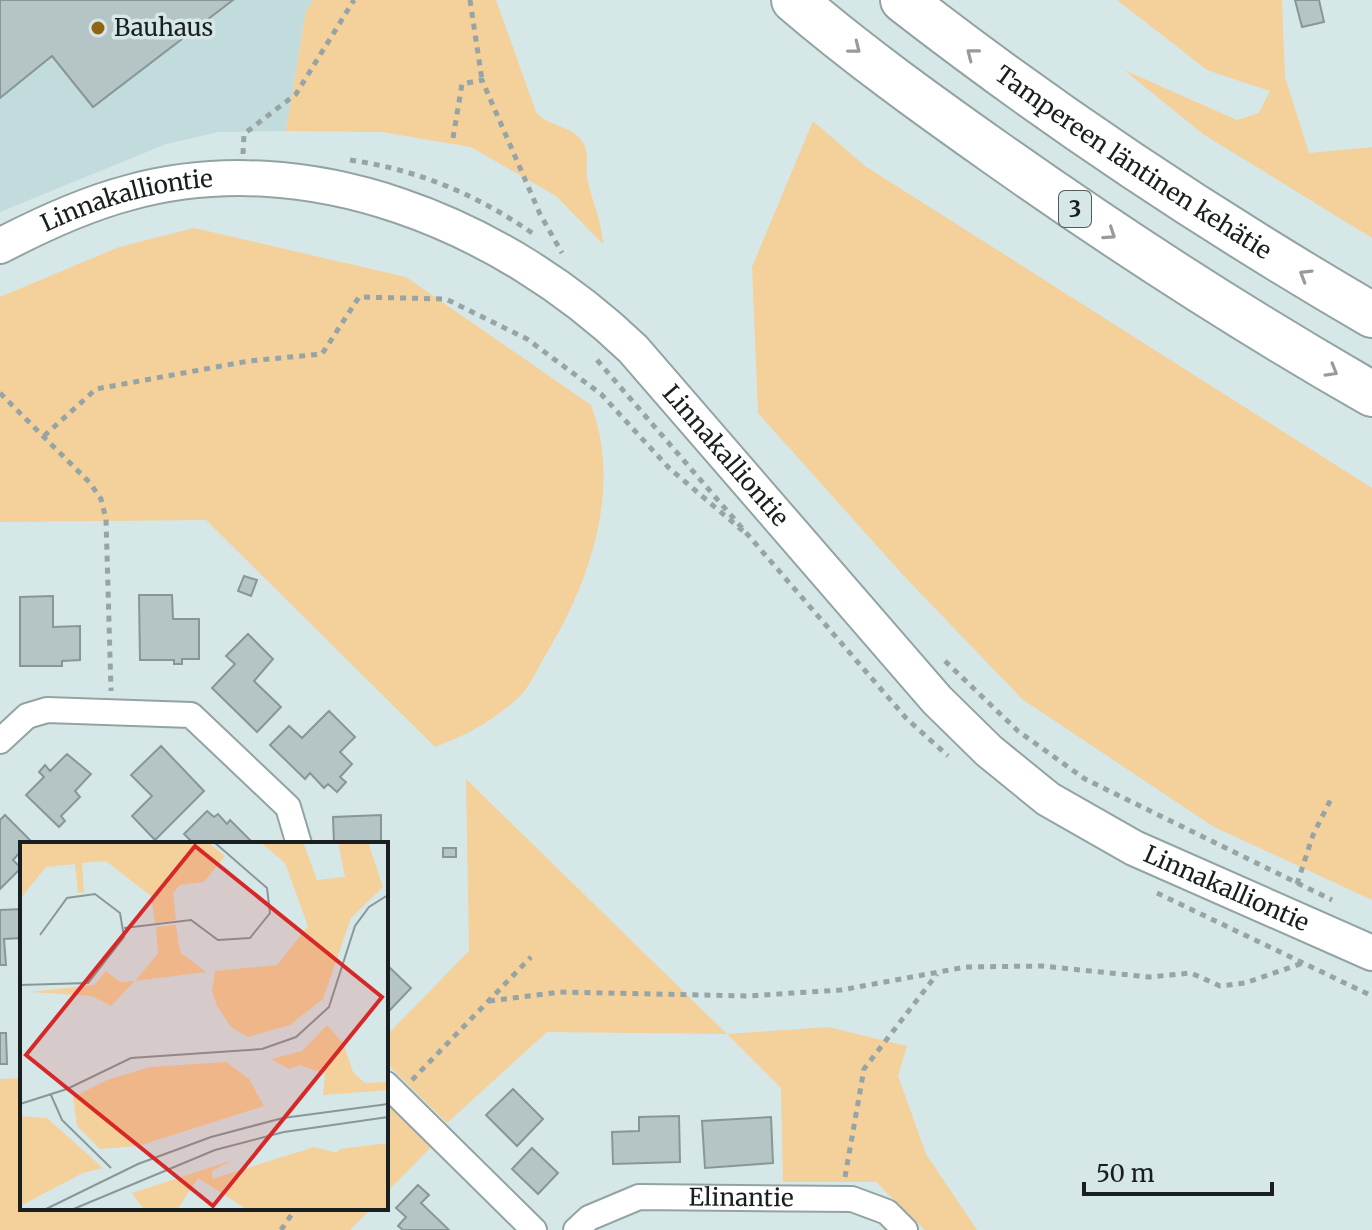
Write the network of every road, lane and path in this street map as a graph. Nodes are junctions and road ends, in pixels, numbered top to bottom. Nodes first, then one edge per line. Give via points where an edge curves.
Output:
1 (354, 0) edge
2 (470, 0) edge
3 (794, 0) edge
4 (903, 0) edge
5 (482, 80) junction
6 (453, 138) dead end
7 (243, 155) dead end
8 (0, 246) edge
9 (562, 253) dead end
10 (1372, 315) edge
11 (587, 350) dead end
12 (615, 377) dead end
13 (0, 393) edge
14 (1372, 394) edge
15 (44, 436) junction
16 (756, 543) dead end
17 (112, 710) junction
18 (0, 741) edge
19 (1331, 799) dead end
20 (298, 842) edge
21 (1297, 884) dead end
22 (1372, 953) edge
23 (531, 957) dead end
24 (1306, 962) dead end
25 (938, 973) junction
26 (489, 1001) junction
27 (392, 1089) edge
28 (838, 1199) junction
29 (295, 1210) edge
30 (281, 1230) edge
31 (534, 1230) edge
32 (576, 1230) edge
33 (905, 1230) edge

1 - 7 path via 296,94 244,134
2 - 5 path
3 -> 14 highway, 3 via 942,115 1106,231 1260,331
10 -> 4 highway, Tampereen läntinen kehätie via 1143,173
5 - 6 path via 462,84
5 - 9 path
8 - 22 main road, Linnakalliontie via 65,213 131,192 211,179 300,183 368,197 432,216 485,241 593,311 633,349 937,700 1048,799 1134,848
11 - 12 path
13 - 15 path
15 - 16 path via 96,389 249,361 322,354 359,297 446,299 527,339 601,394 669,468
15 - 17 path via 90,483 106,519
17 - 18 street via 47,710 27,716
17 - 20 street via 191,715 288,807
19 - 21 path
23 - 26 path
24 - 25 path via 1220,986 1191,973 1149,977 1042,966 966,967
25 - 26 path via 841,990 747,996 560,992
25 - 28 path via 864,1069
26 - 27 path
27 - 31 street
28 - 32 street, Elinantie via 639,1197 589,1218
28 - 33 street, Elinantie via 887,1212
29 - 30 path

